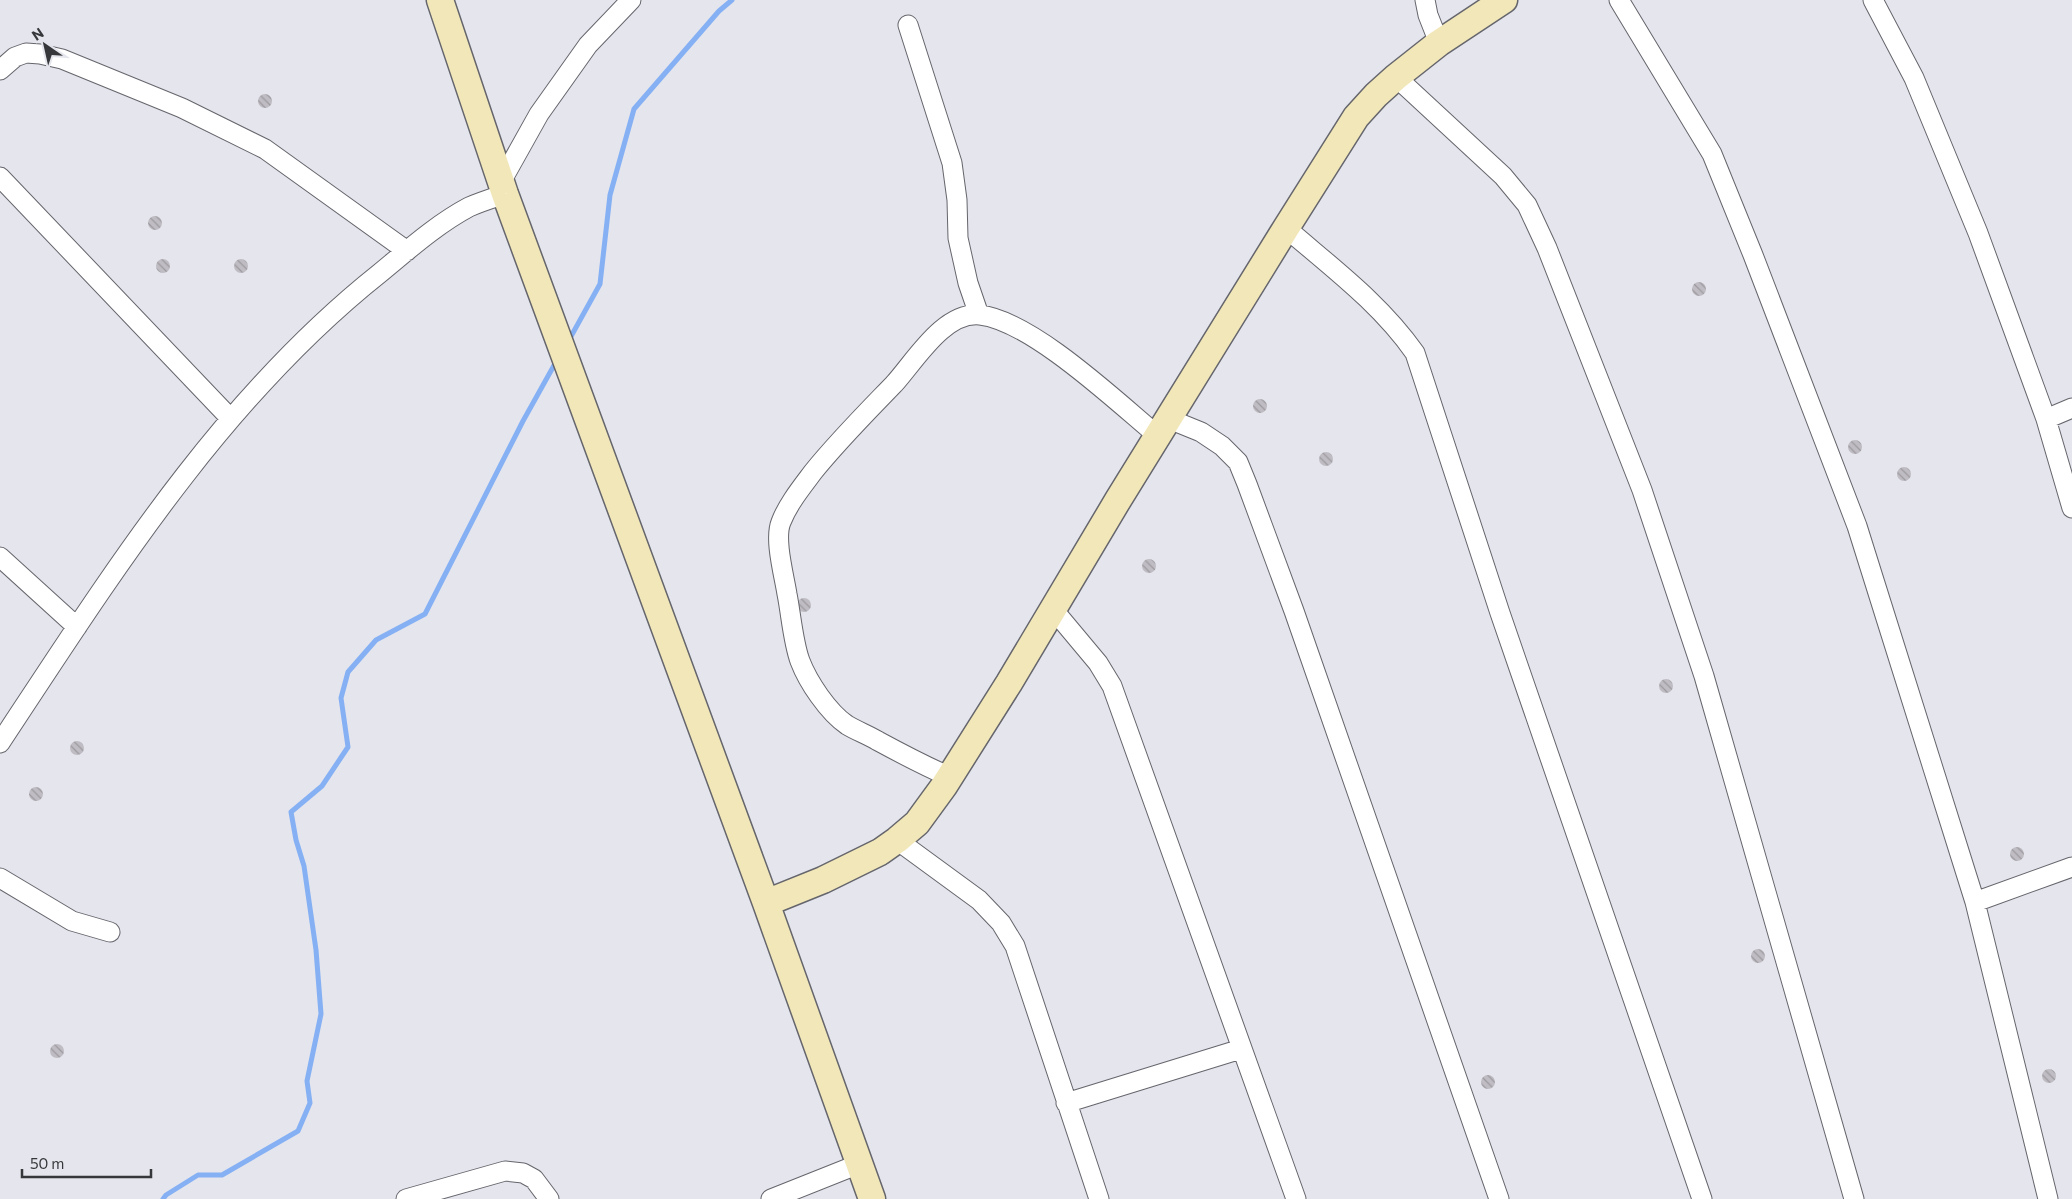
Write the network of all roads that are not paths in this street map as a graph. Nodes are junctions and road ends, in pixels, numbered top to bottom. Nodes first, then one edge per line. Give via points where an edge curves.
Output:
1 (440, 0) edge
2 (631, 0) edge
3 (1424, 0) edge
4 (1504, 0) edge
5 (1619, 0) edge
6 (1873, 0) edge
7 (908, 25) dead end
8 (1440, 43) junction
9 (0, 70) edge
10 (1396, 77) junction
11 (0, 177) edge
12 (503, 188) junction
13 (1286, 228) junction
14 (407, 251) junction
15 (979, 315) junction
16 (2072, 408) edge
17 (230, 418) junction
18 (2046, 419) junction
19 (1163, 428) junction
20 (2072, 508) edge
21 (0, 557) edge
22 (1052, 608) junction
23 (77, 627) junction
24 (0, 743) edge
25 (950, 777) junction
26 (897, 840) junction
27 (2072, 867) edge
28 (0, 878) edge
29 (1975, 902) junction
30 (766, 903) junction
31 (110, 932) dead end
32 (1241, 1049) junction
33 (1066, 1103) junction
34 (859, 1164) junction
35 (406, 1199) edge
36 (549, 1199) edge
37 (771, 1199) edge
38 (872, 1199) edge
39 (1099, 1199) edge
40 (1296, 1199) edge
41 (1498, 1199) edge
42 (1702, 1199) edge
43 (1854, 1199) edge
44 (2048, 1199) edge

1 - 12 street
2 - 12 street via 588,45 539,114
3 - 8 street
4 - 8 street
5 - 29 street via 1712,154 1753,255 1857,526
6 - 18 street via 1914,78 1974,224
7 - 15 street via 952,163 958,238
8 - 10 street
9 - 14 street via 15,57 26,53 40,54 62,59 182,108 265,149
10 - 13 street via 1356,117
10 - 43 street via 1503,176 1527,205 1547,248 1642,490 1704,676
11 - 17 street
12 - 14 street
12 - 30 street
13 - 19 street
13 - 42 street via 1382,312 1415,353 1503,622
14 - 17 street via 332,312
15 - 19 street via 1002,321 1026,333
15 - 25 street via 964,316 944,326 836,444 796,494 780,524 781,560 799,658 826,705 846,724
16 - 18 street
17 - 23 street via 153,517
18 - 20 street
19 - 22 street
19 - 41 street via 1201,432 1238,462 1294,612
21 - 23 street
22 - 25 street
22 - 32 street via 1098,663 1112,686
23 - 24 street
25 - 26 street via 917,823
26 - 30 street via 823,880
26 - 33 street via 979,900 1001,923 1015,946
27 - 29 street
28 - 31 street via 72,921
29 - 44 street
30 - 34 street
32 - 33 street
32 - 40 street
33 - 39 street
34 - 37 street
34 - 38 street
35 - 36 street via 505,1171 523,1173 534,1179

